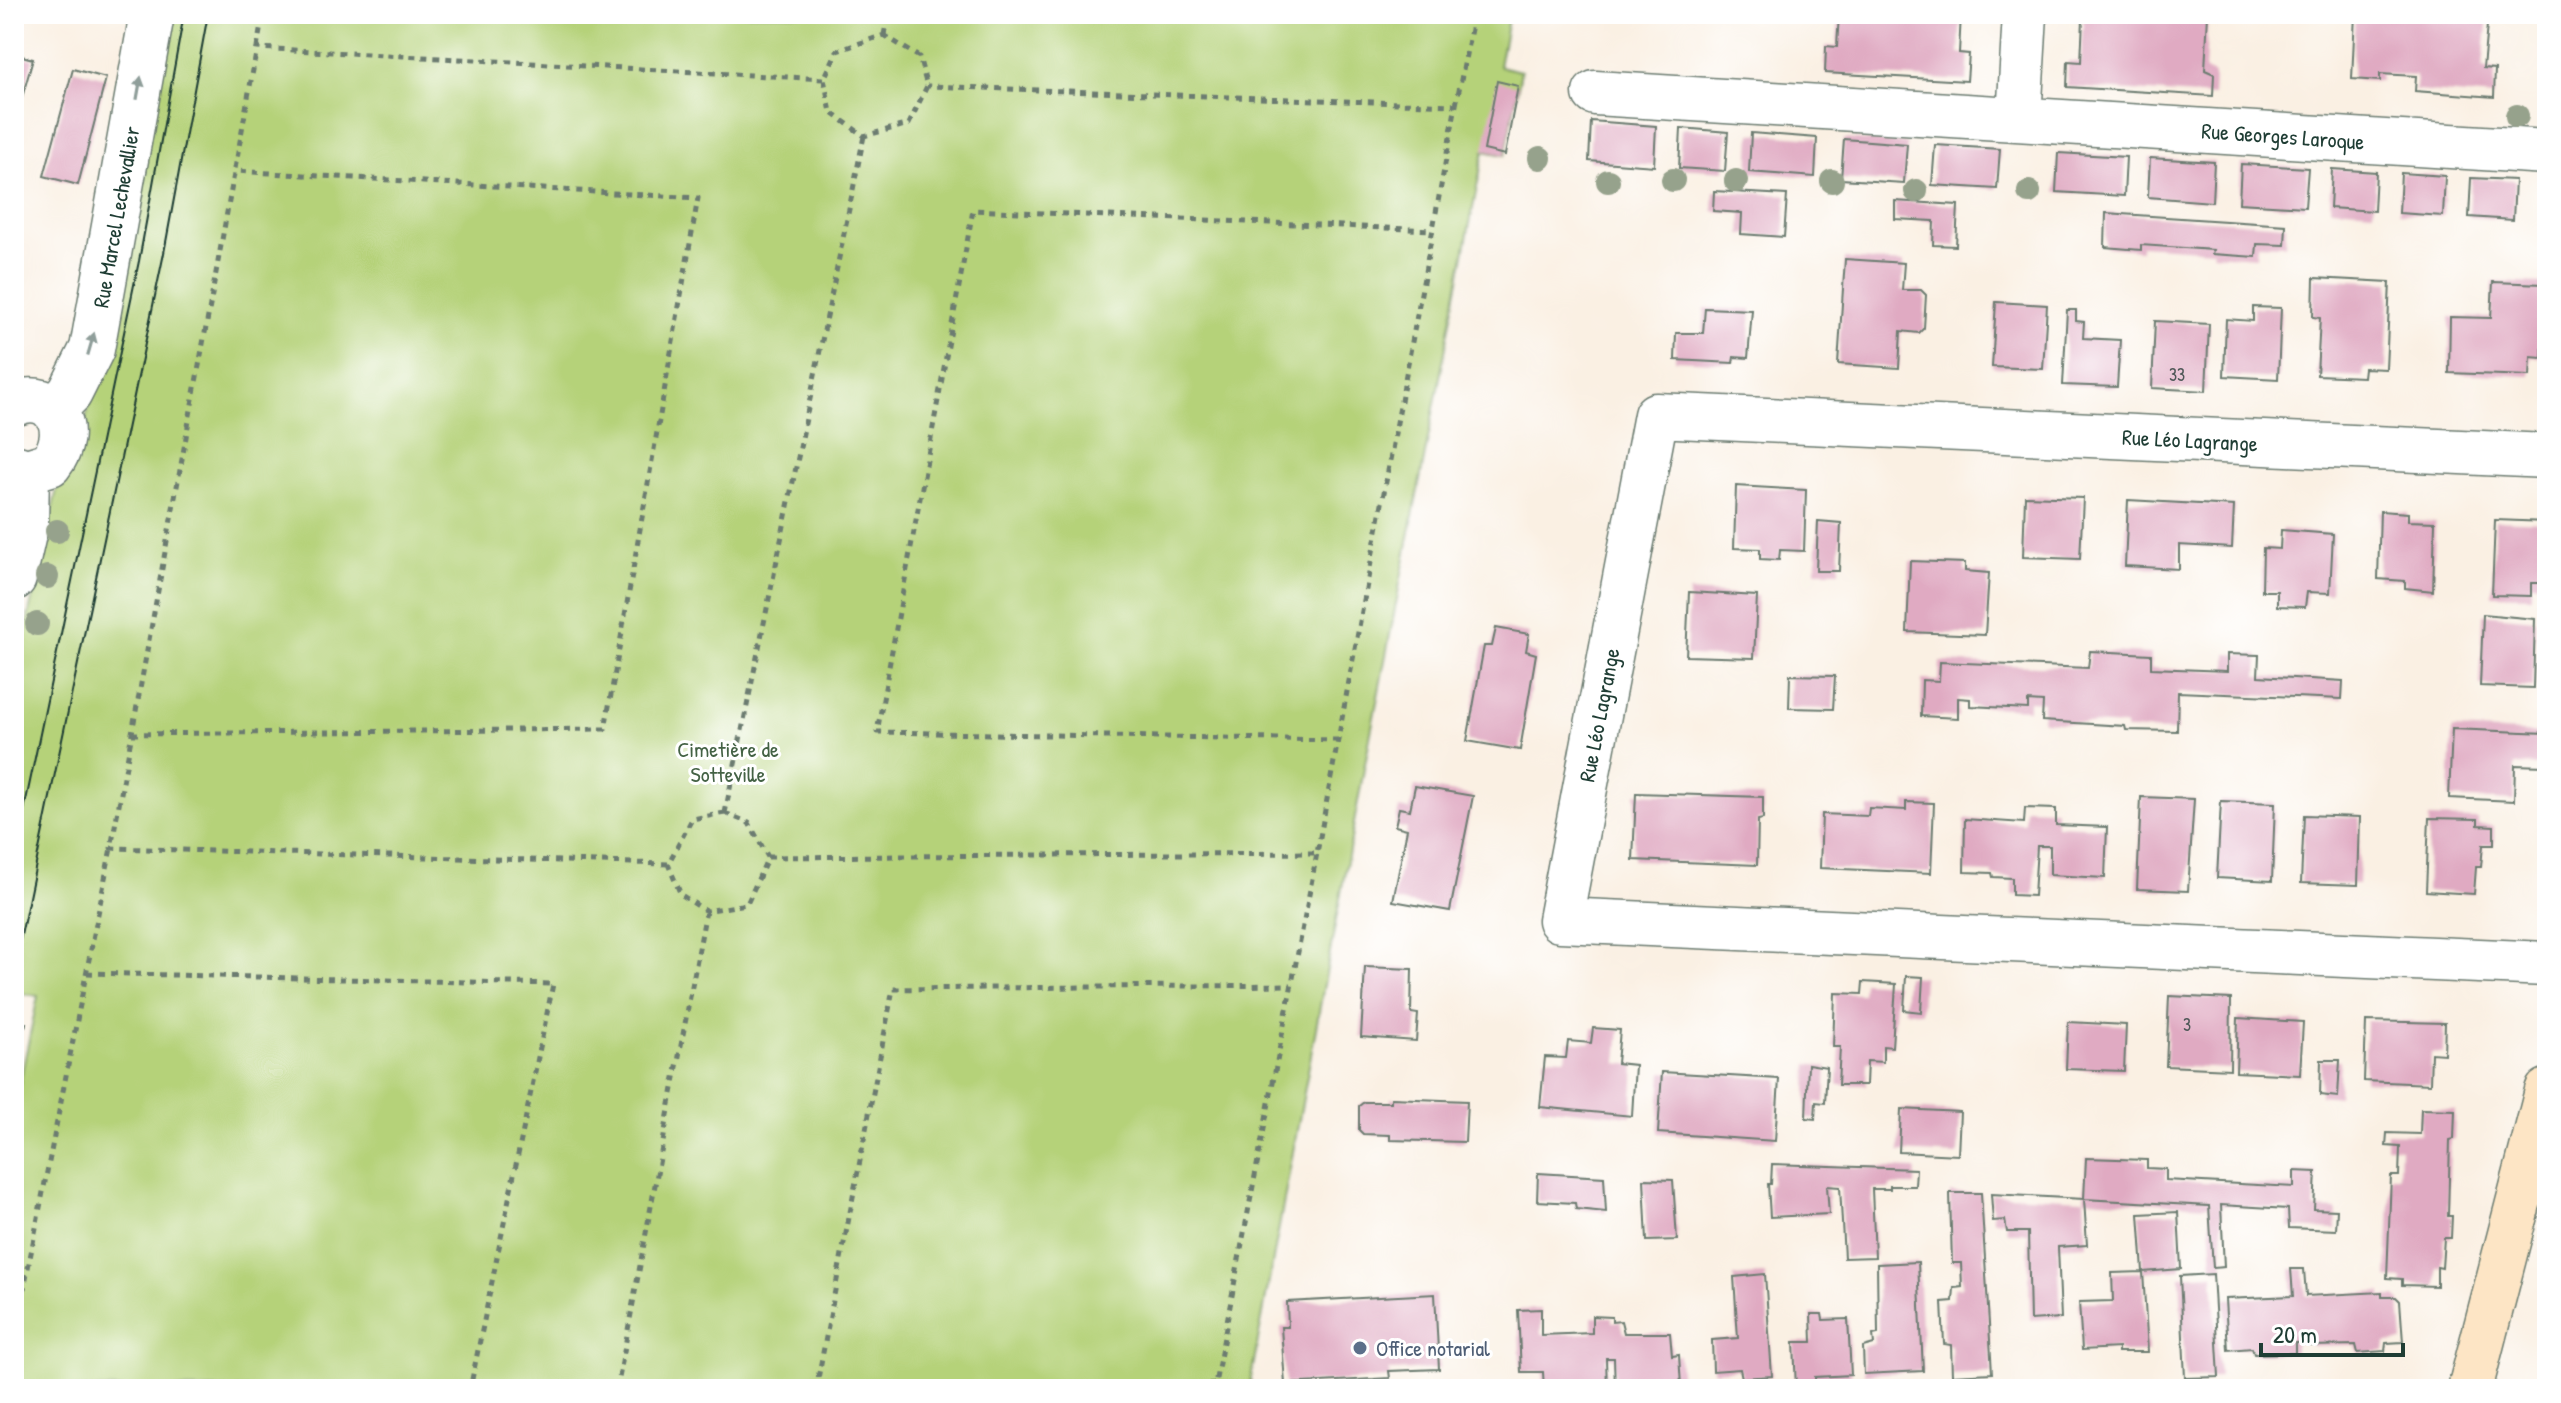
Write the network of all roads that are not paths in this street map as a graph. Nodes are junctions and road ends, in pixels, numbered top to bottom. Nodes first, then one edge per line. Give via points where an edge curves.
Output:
1 (152, 14) edge
2 (2025, 14) edge
3 (1595, 93) dead end
4 (2019, 119) junction
5 (2547, 152) edge
6 (33, 407) edge
7 (2547, 456) edge
8 (21, 469) edge
9 (14, 578) edge
10 (2547, 964) edge
11 (2547, 1091) edge
12 (2470, 1389) edge

6 -> 1 street, Rue Marcel Lechevallier via 70,393 92,349
2 - 4 street
3 - 4 street, Rue Georges Laroque
4 - 5 street, Rue Georges Laroque
6 - 8 street via 60,419 63,431 50,464
7 - 10 street, Rue Léo Lagrange via 1656,415 1560,920
8 - 9 street via 26,525
11 - 12 street

